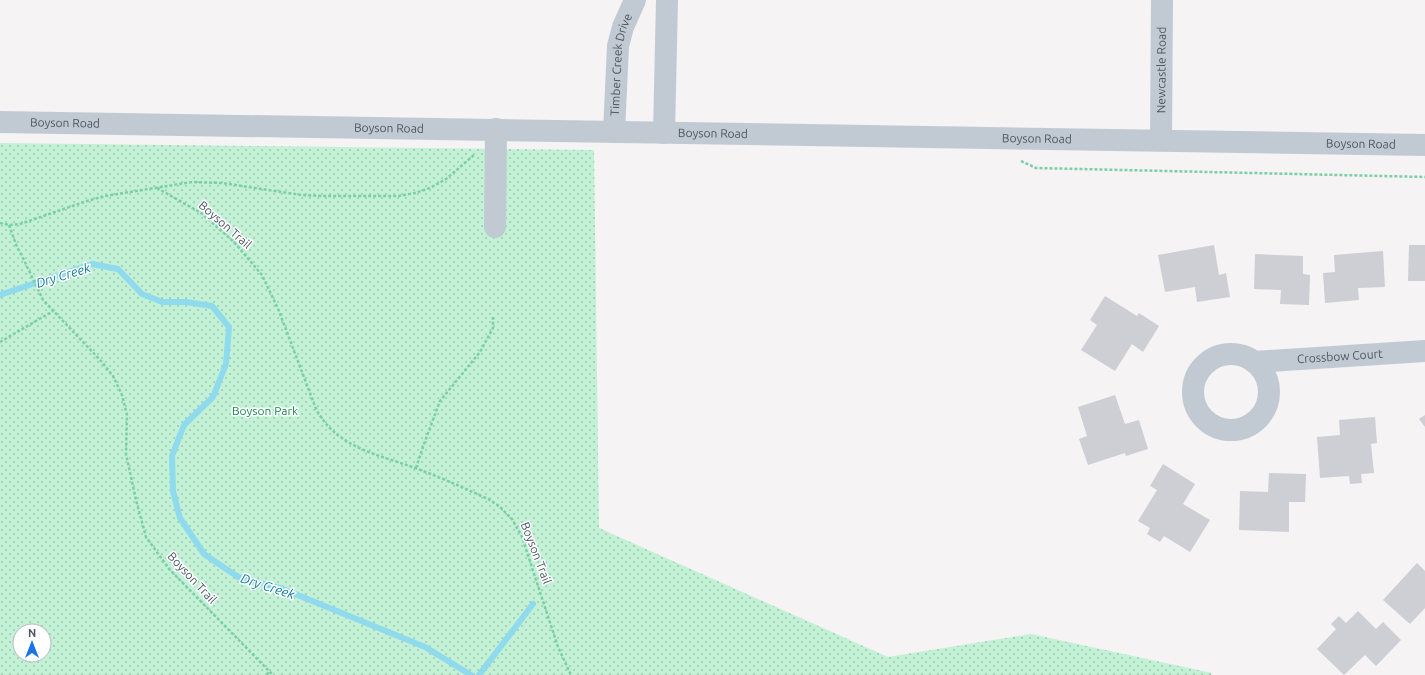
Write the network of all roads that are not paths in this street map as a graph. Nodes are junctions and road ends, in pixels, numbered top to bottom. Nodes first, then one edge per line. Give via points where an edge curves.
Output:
1 (635, 0) edge
2 (666, 0) edge
3 (1162, 0) edge
4 (0, 122) edge
5 (496, 129) junction
6 (614, 132) junction
7 (664, 133) junction
8 (1161, 140) junction
9 (1425, 145) edge
10 (495, 227) dead end
11 (1425, 351) edge
12 (1254, 362) dead end

1 - 6 street, Timber Creek Drive via 618,46
2 - 7 street
3 - 8 street, Newcastle Road
4 - 5 street, Boyson Road
5 - 6 street, Boyson Road
5 - 10 street
6 - 7 street, Boyson Road
7 - 8 street, Boyson Road
8 - 9 street, Boyson Road
11 - 12 street, Crossbow Court

